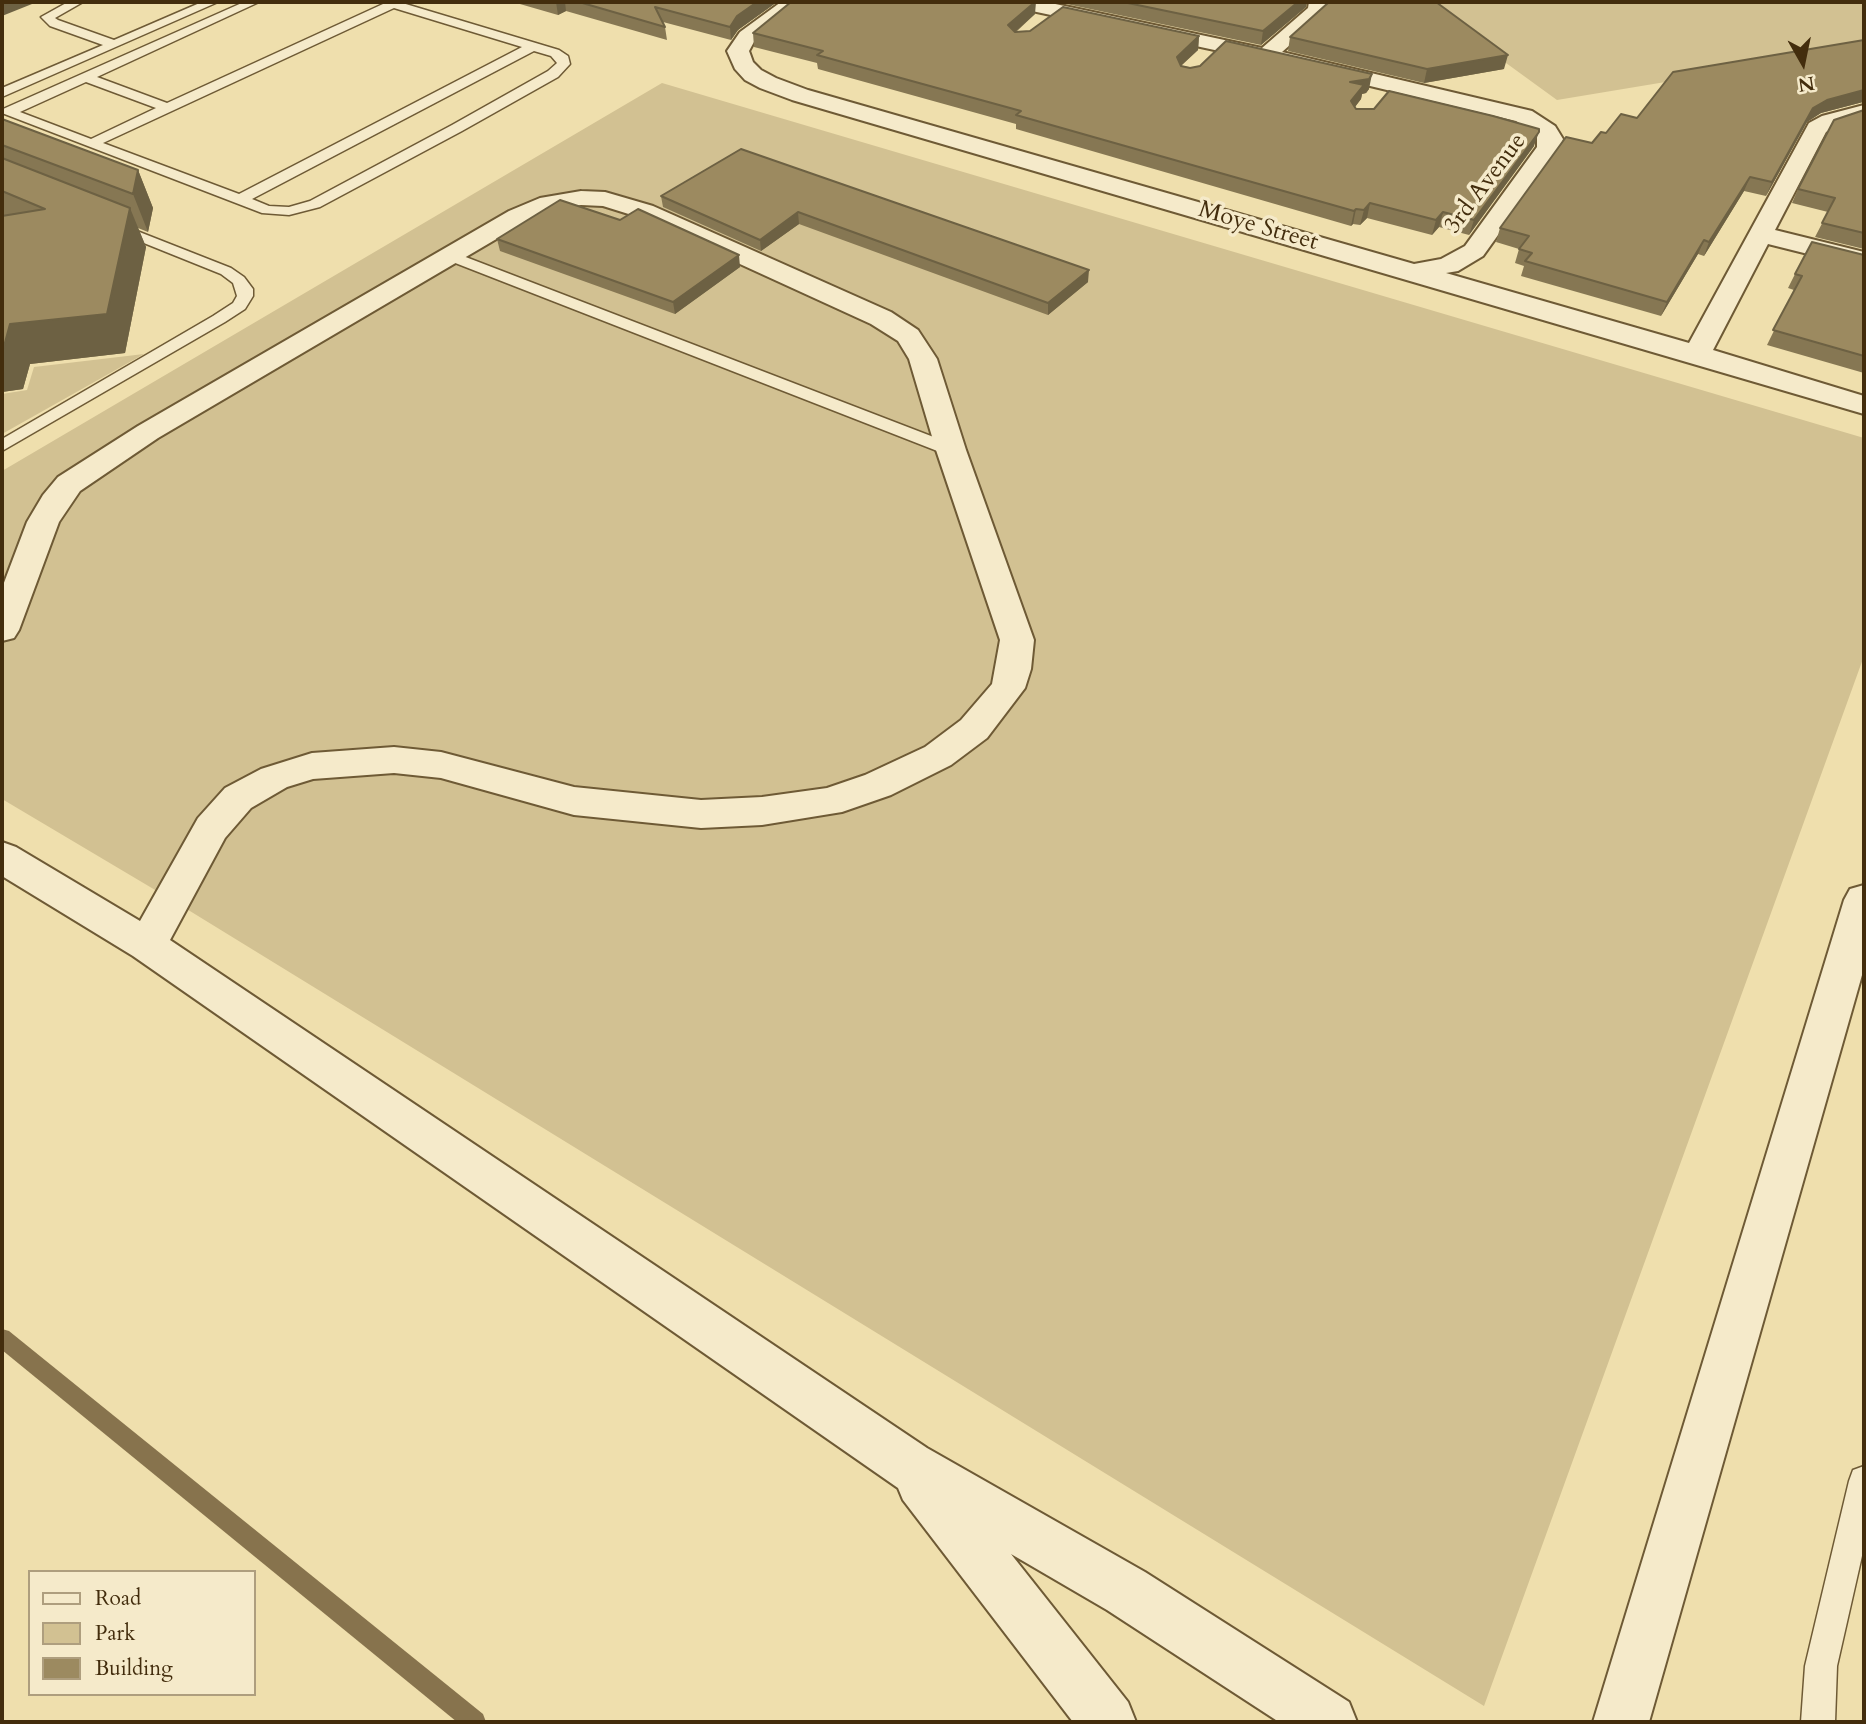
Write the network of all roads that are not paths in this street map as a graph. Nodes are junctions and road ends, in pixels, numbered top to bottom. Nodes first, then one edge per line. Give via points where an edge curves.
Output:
1 (77, 2) edge
2 (212, 2) edge
3 (253, 2) edge
4 (794, 2) edge
5 (1025, 2) edge
6 (1319, 2) edge
7 (390, 3) edge
8 (113, 44) junction
9 (1217, 45) junction
10 (533, 46) junction
11 (1266, 55) junction
12 (1198, 64) edge
13 (39, 77) junction
14 (86, 77) junction
15 (2, 80) edge
16 (1389, 84) junction
17 (2, 93) edge
18 (1371, 106) edge
19 (168, 108) junction
20 (1864, 112) edge
21 (5, 113) edge
22 (90, 144) junction
23 (239, 200) junction
24 (102, 221) edge
25 (1760, 234) junction
26 (450, 256) junction
27 (1864, 260) edge
28 (1414, 272) junction
29 (1697, 354) junction
30 (1864, 405) edge
31 (2, 446) edge
32 (951, 450) junction
33 (2, 630) edge
34 (2, 857) edge
35 (1864, 900) edge
36 (146, 945) junction
37 (909, 1466) junction
38 (1864, 1481) edge
39 (1108, 1722) edge
40 (1329, 1722) edge
41 (1621, 1722) edge
42 (1818, 1722) edge

1 - 8 lane via 47,17
2 - 8 lane
3 - 14 lane
4 - 28 street, Moye Street via 759,25 738,51 753,75 768,83
5 - 9 street, 3rd Avenue via 1048,18
6 - 11 street via 1318,10
7 - 10 lane
7 - 19 lane
8 - 13 lane
9 - 11 street, 3rd Avenue
9 - 12 street
10 - 23 lane
10 - 23 lane via 560,56 561,69 316,204 278,211
11 - 16 street, 3rd Avenue
13 - 15 lane
13 - 17 lane
14 - 19 lane
14 - 21 lane
16 - 18 street
16 - 28 street, 3rd Avenue via 1524,116 1551,139 1474,251 1449,265
19 - 22 lane
20 - 25 street via 1817,128
21 - 22 lane
22 - 23 lane
24 - 31 lane via 226,271 239,280 245,296 239,306 219,319
25 - 27 street
25 - 29 street
26 - 32 lane
26 - 32 street via 518,216 565,199 605,199 644,211 898,328 923,359
26 - 33 street via 148,432 69,484 43,522
28 - 29 street, Moye Street
29 - 30 street, Moye Street
32 - 36 street via 1017,640 1008,688 974,729 938,755 878,785 829,802 701,814 574,801 441,765 380,761 312,766 274,778 238,798 211,828
34 - 36 street
35 - 41 street
36 - 37 street
37 - 39 street
37 - 40 street via 1126,1591
38 - 42 lane via 1821,1666

